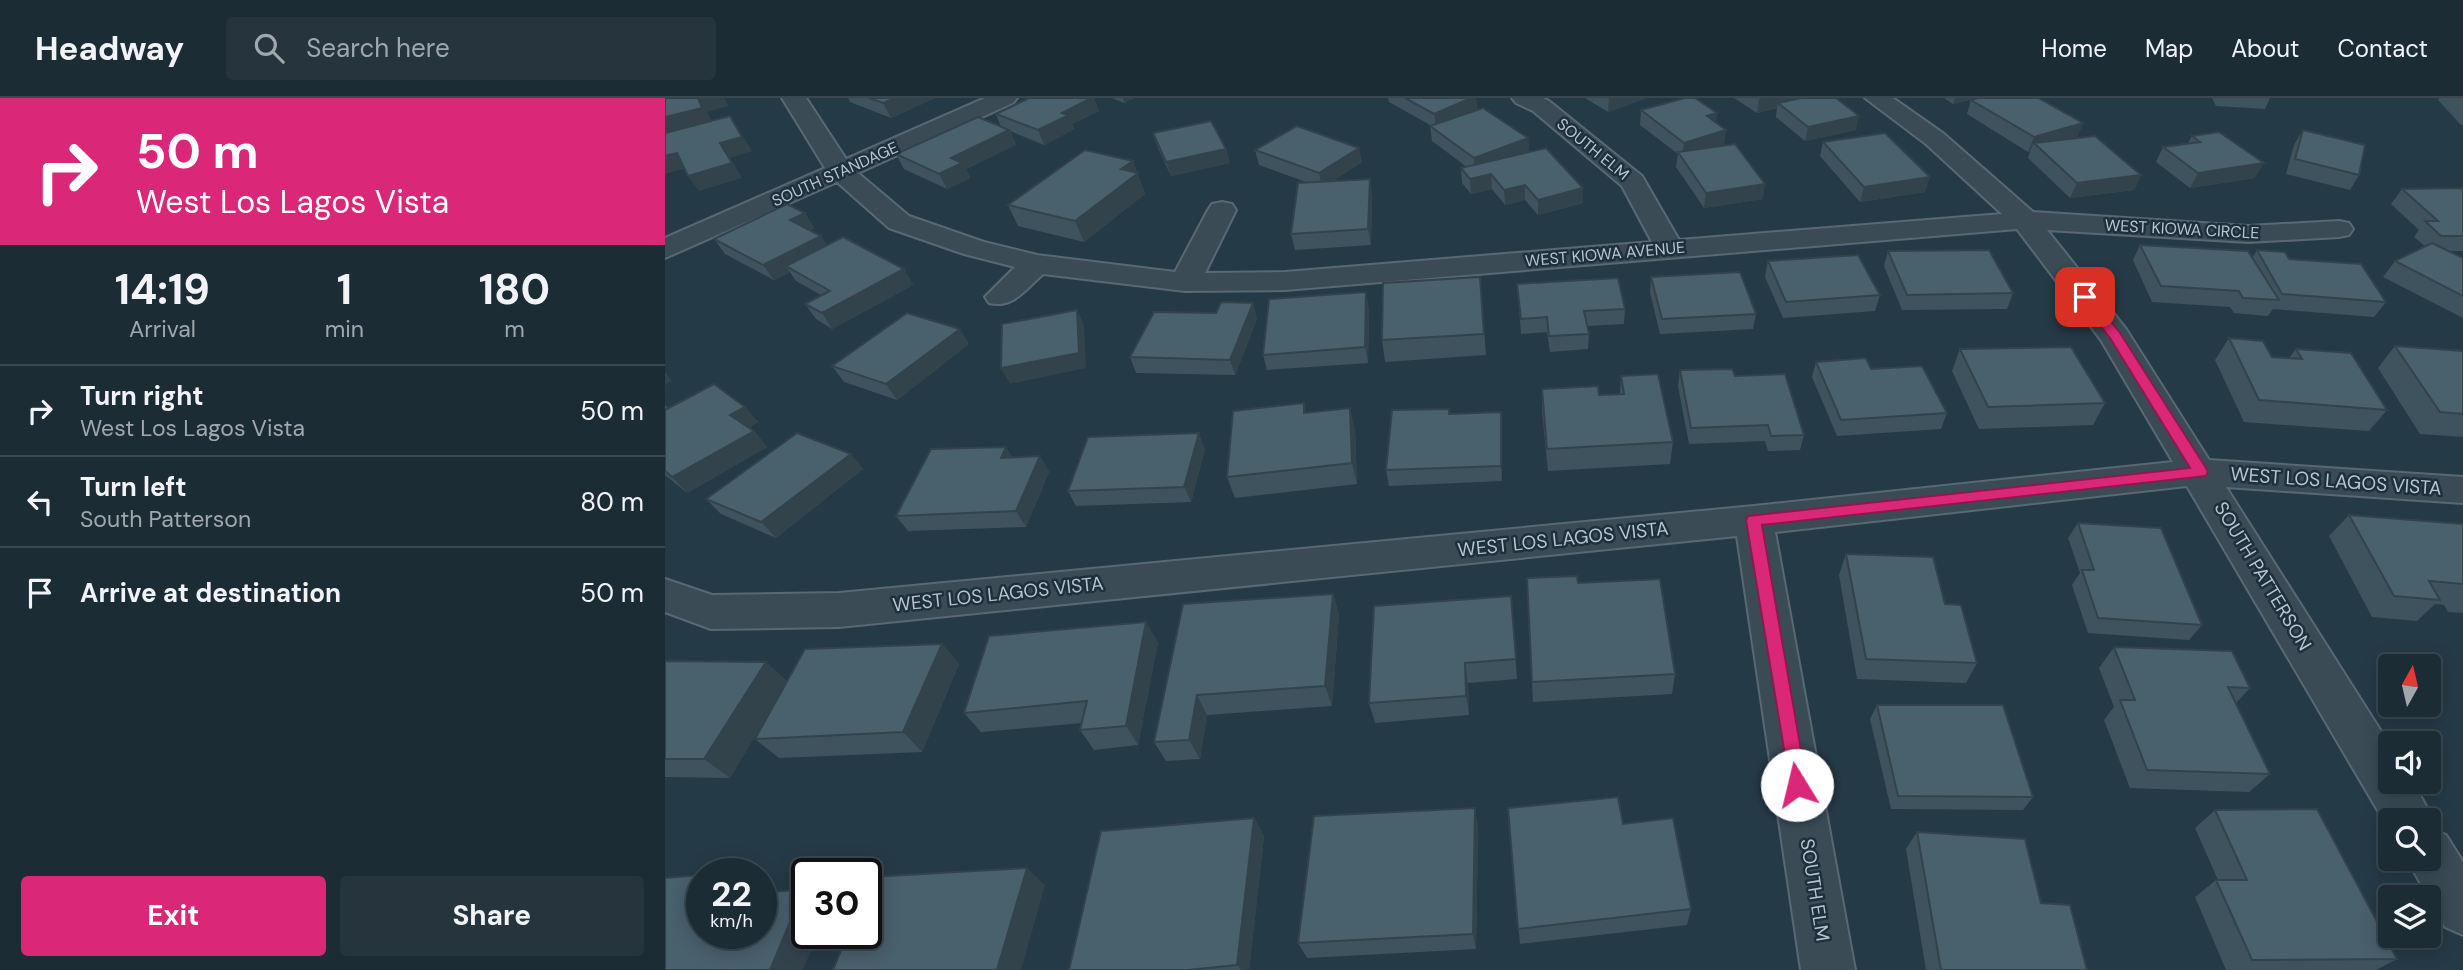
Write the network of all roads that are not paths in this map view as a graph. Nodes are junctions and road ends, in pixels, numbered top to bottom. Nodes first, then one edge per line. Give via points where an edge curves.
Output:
1 (794, 98) edge
2 (1005, 98) edge
3 (1524, 98) edge
4 (1877, 98) edge
5 (841, 172) junction
6 (1222, 210) dead end
7 (2025, 220) junction
8 (2339, 229) dead end
9 (665, 249) edge
10 (1670, 249) junction
11 (1036, 264) junction
12 (1185, 282) junction
13 (1000, 297) dead end
14 (2200, 472) junction
15 (2463, 490) edge
16 (1754, 520) junction
17 (665, 595) edge
18 (2402, 808) edge
19 (2440, 871) edge
20 (2463, 909) edge
21 (1828, 970) edge

1 - 5 street, WEST KIOWA AVENUE
2 - 5 street, SOUTH STANDAGE
3 - 10 street, SOUTH ELM via 1541,106 1633,182
4 - 7 street, SOUTH PATTERSON via 1935,139
5 - 9 street, SOUTH STANDAGE
5 - 11 street, WEST KIOWA AVENUE via 899,222
6 - 12 street
7 - 8 street, WEST KIOWA CIRCLE via 2248,234
7 - 10 street, WEST KIOWA AVENUE
7 - 14 street, SOUTH PATTERSON via 2115,336
10 - 12 street, WEST KIOWA AVENUE via 1285,281
11 - 12 street, WEST KIOWA AVENUE
11 - 13 street
14 - 15 street, WEST LOS LAGOS VISTA
14 - 16 street, WEST LOS LAGOS VISTA
14 - 18 street, SOUTH PATTERSON
16 - 17 street, WEST LOS LAGOS VISTA via 839,610 711,612
16 - 21 street, SOUTH ELM
19 - 20 street

